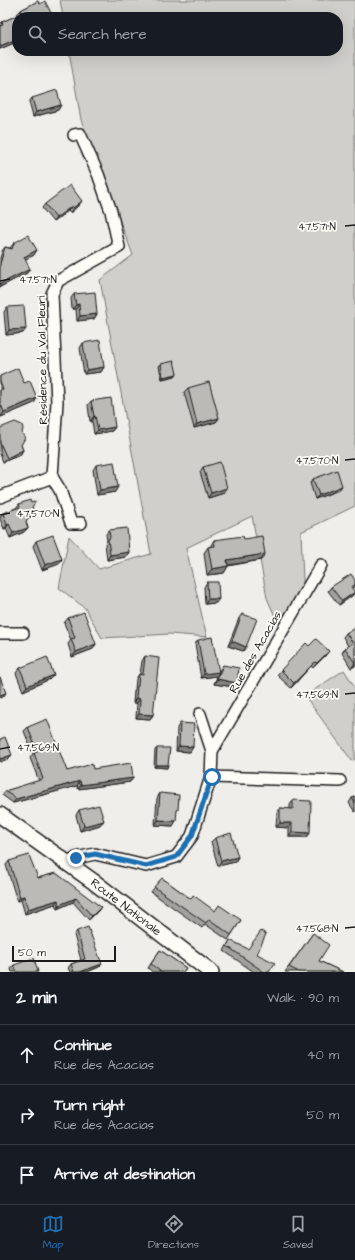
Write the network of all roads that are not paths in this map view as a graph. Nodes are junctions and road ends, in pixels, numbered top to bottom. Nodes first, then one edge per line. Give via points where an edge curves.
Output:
1 (74, 135) dead end
2 (52, 477) junction
3 (0, 497) edge
4 (81, 523) dead end
5 (320, 565) dead end
6 (0, 633) edge
7 (23, 633) dead end
8 (200, 714) dead end
9 (212, 751) junction
10 (212, 777) junction
11 (340, 781) dead end
12 (0, 815) edge
13 (69, 865) junction
14 (211, 972) edge

1 - 2 street, Résidence du Val Fleuri via 80,134 98,174 112,211 119,247 58,281 52,294 57,402
2 - 3 street
2 - 4 street via 60,490 71,523
5 - 9 street, Rue des Acacias
6 - 7 street
8 - 9 street
9 - 10 street
10 - 11 street
10 - 13 street via 192,836 176,857 146,866 95,854 76,858
12 - 13 main road, Route Nationale
13 - 14 main road, Route Nationale

